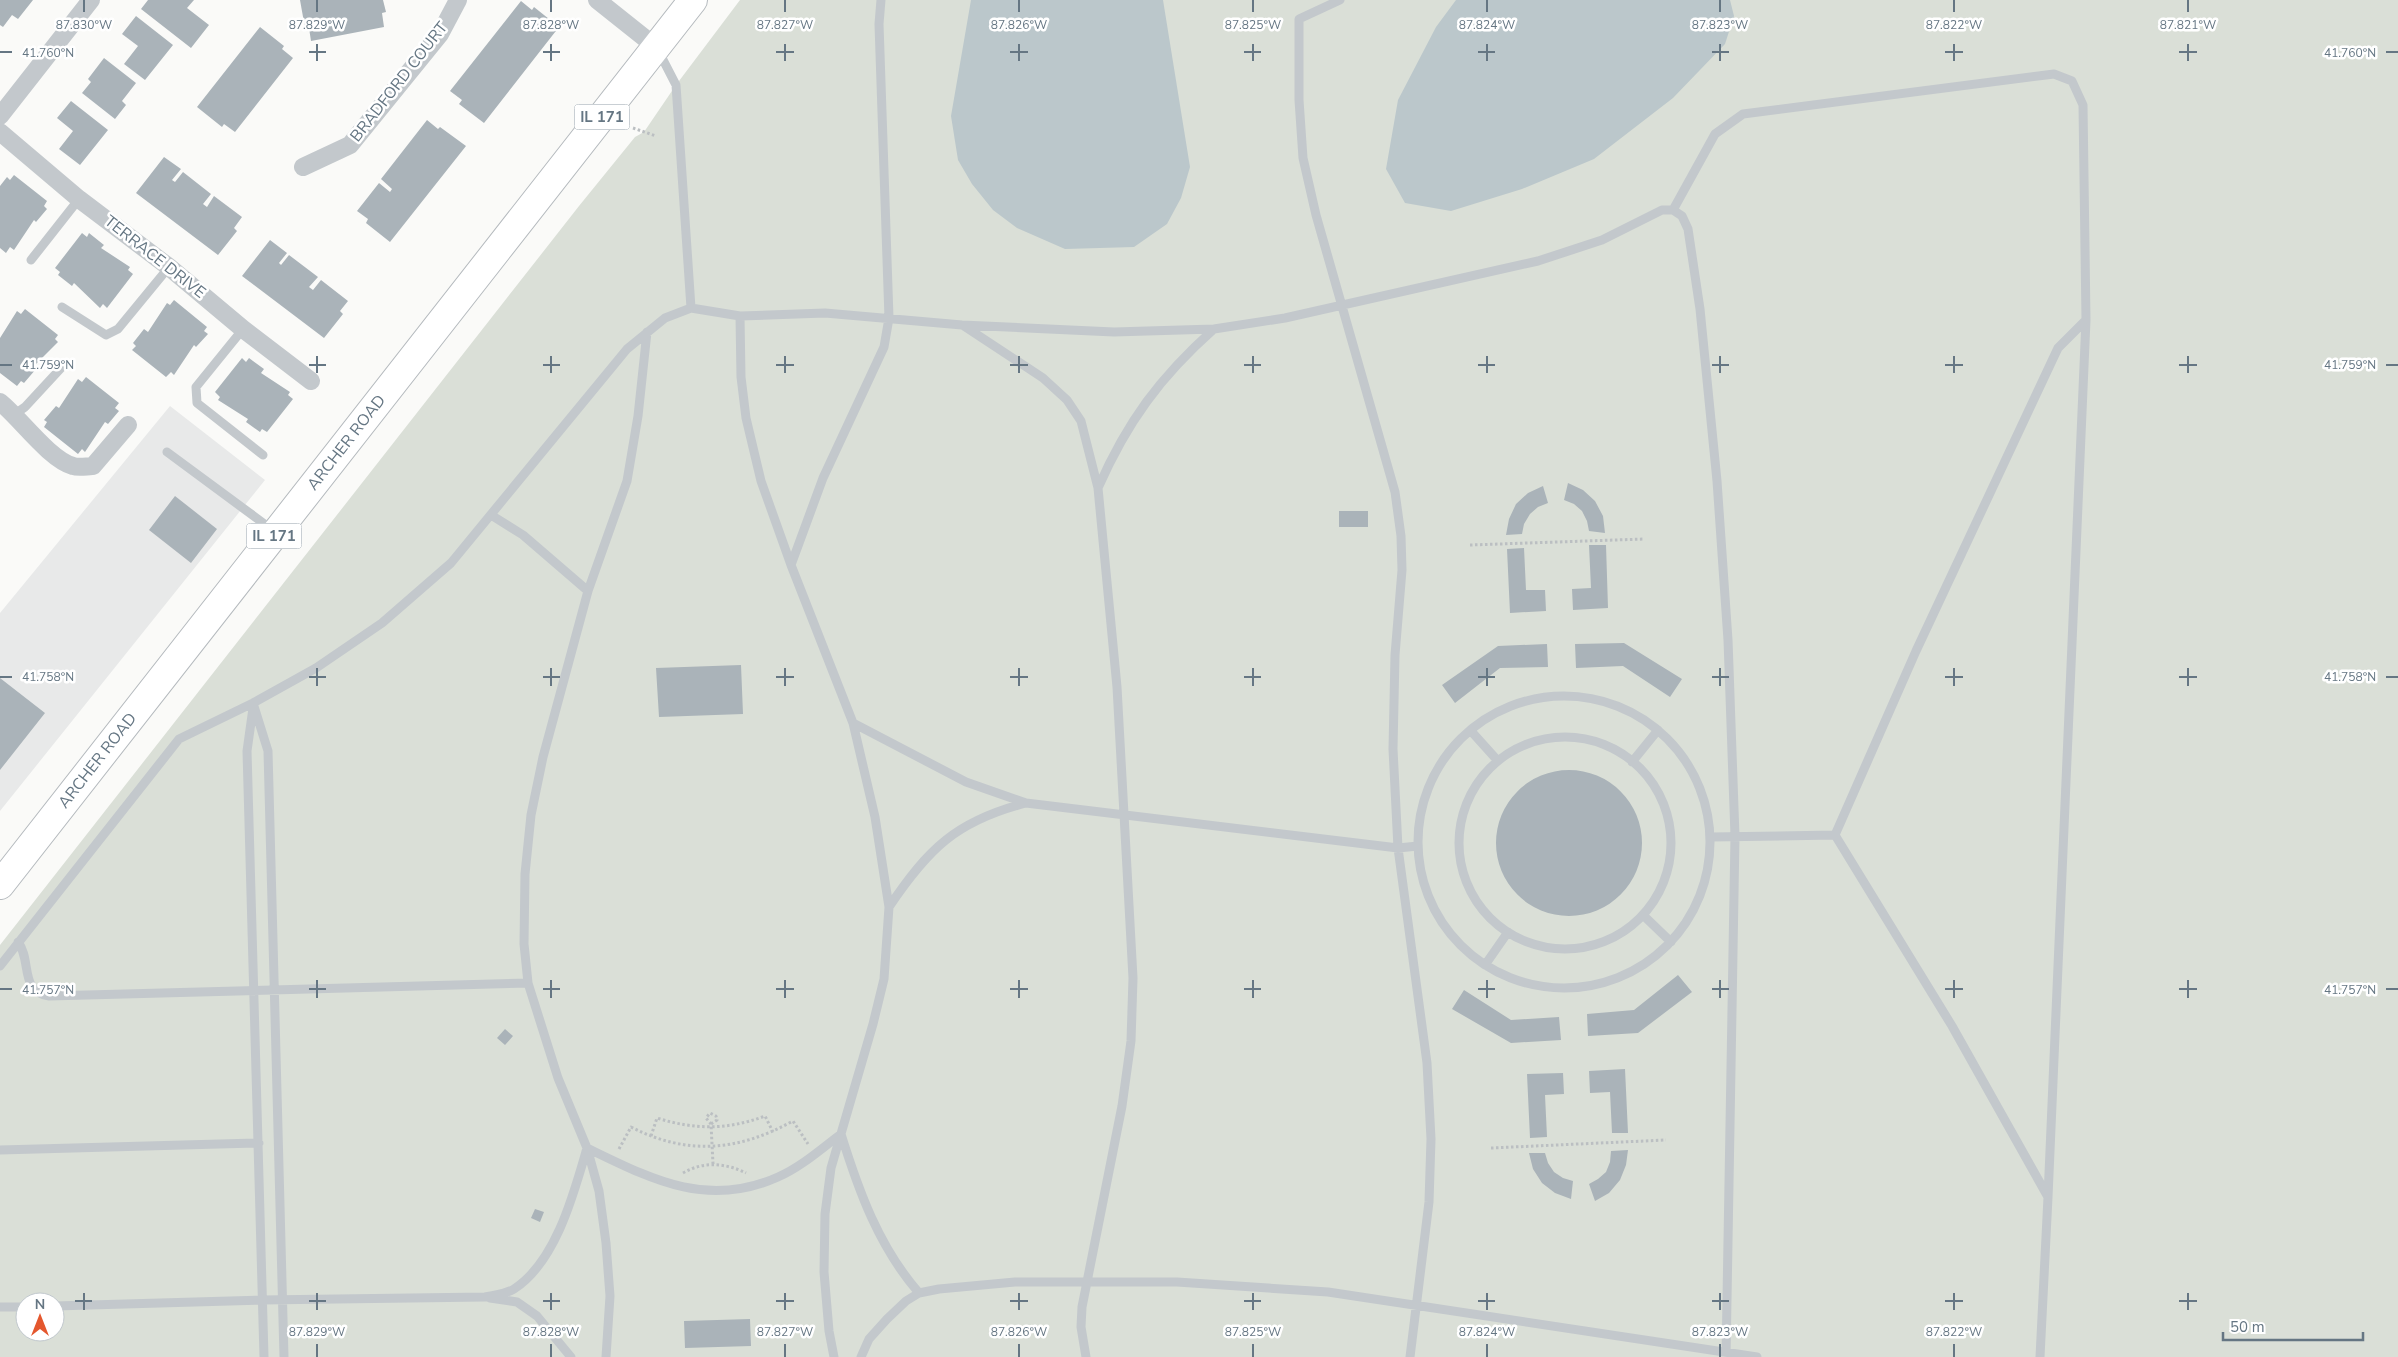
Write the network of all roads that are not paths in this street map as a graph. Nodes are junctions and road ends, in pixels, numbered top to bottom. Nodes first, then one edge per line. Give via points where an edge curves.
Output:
1 (91, 0) edge
2 (458, 0) edge
3 (597, 0) edge
4 (693, 0) edge
5 (881, 0) edge
6 (1340, 0) edge
7 (656, 47) junction
8 (0, 116) edge
9 (0, 132) edge
10 (303, 167) dead end
11 (79, 198) junction
12 (1673, 210) junction
13 (31, 260) dead end
14 (169, 267) junction
15 (1343, 306) junction
16 (62, 307) dead end
17 (691, 308) junction
18 (740, 316) junction
19 (889, 318) junction
20 (2086, 320) junction
21 (962, 325) junction
22 (243, 329) junction
23 (1214, 329) junction
24 (647, 332) junction
25 (62, 366) dead end
26 (311, 381) dead end
27 (0, 402) edge
28 (15, 414) junction
29 (128, 425) dead end
30 (167, 452) dead end
31 (263, 455) dead end
32 (1098, 488) junction
33 (491, 515) junction
34 (276, 532) junction
35 (791, 565) junction
36 (588, 591) junction
37 (253, 703) junction
38 (853, 723) junction
39 (1658, 730) junction
40 (1471, 731) junction
41 (1498, 761) junction
42 (1632, 762) junction
43 (1026, 803) junction
44 (1124, 814) junction
45 (1835, 835) junction
46 (1711, 836) junction
47 (1735, 836) junction
48 (1418, 846) junction
49 (1398, 848) junction
50 (0, 885) edge
51 (889, 907) junction
52 (1643, 915) junction
53 (1508, 932) junction
54 (18, 942) junction
55 (1671, 942) junction
56 (1485, 965) junction
57 (0, 966) edge
58 (528, 983) junction
59 (274, 991) junction
60 (256, 992) junction
61 (840, 1134) junction
62 (258, 1143) junction
63 (587, 1148) junction
64 (0, 1150) edge
65 (2048, 1198) junction
66 (1087, 1282) junction
67 (919, 1293) junction
68 (485, 1297) junction
69 (262, 1300) junction
70 (283, 1300) junction
71 (65, 1306) edge
72 (1417, 1306) junction
73 (0, 1307) edge
74 (15, 1307) edge
75 (1726, 1355) edge
76 (264, 1357) edge
77 (284, 1357) edge
78 (570, 1357) edge
79 (606, 1357) edge
80 (834, 1357) edge
81 (861, 1357) edge
82 (1086, 1357) edge
83 (1410, 1357) edge
84 (1757, 1357) edge
85 (2040, 1357) edge

1 - 8 street
2 - 10 street, BRADFORD COURT via 440,34 350,145
3 - 7 street
4 - 7 main road, ARCHER ROAD / IL 171
5 - 19 lane via 879,24
6 - 15 lane via 1299,19 1299,100 1302,158
7 - 17 lane via 676,84
7 - 34 main road, ARCHER ROAD / IL 171
9 - 11 street, TERRACE DRIVE
11 - 13 lane
11 - 14 street, TERRACE DRIVE
12 - 15 lane via 1662,210 1602,240 1538,261
12 - 20 lane via 1715,134 1743,114 2054,74 2072,81 2084,105
12 - 47 lane via 1682,216 1688,229 1700,309 1728,640
14 - 16 lane via 118,329 106,335
14 - 22 street, TERRACE DRIVE
15 - 23 lane
15 - 49 lane via 1395,492 1401,536 1394,749
17 - 18 lane
17 - 24 lane via 665,318
18 - 19 lane via 825,313
18 - 35 lane via 741,377 746,418 761,481
19 - 21 lane
19 - 35 lane via 884,346 823,478
20 - 45 lane via 2058,348 1916,651
20 - 65 lane
21 - 23 lane via 1114,332
21 - 32 lane via 1043,378 1067,400 1081,421
22 - 26 street, TERRACE DRIVE
22 - 31 lane via 196,387 197,403
23 - 32 lane via 1162,380 1116,448
24 - 33 lane via 627,349
24 - 36 lane via 638,416 626,481
25 - 28 lane
27 - 28 street
28 - 29 street via 28,431 72,466 93,466
30 - 34 lane
32 - 44 lane via 1117,687
33 - 36 lane via 522,535
33 - 37 lane via 451,563 382,623 316,668
34 - 50 main road, ARCHER ROAD / IL 171
35 - 38 lane
36 - 58 lane via 531,815 525,884 524,944
37 - 54 lane via 193,731 171,747
37 - 59 lane via 268,751
37 - 60 lane via 247,751
38 - 43 lane via 966,782
38 - 51 lane via 875,816
39 - 40 lane via 1633,713 1605,702 1575,697 1544,698 1515,705 1487,718
39 - 42 lane
39 - 46 lane via 1680,752 1696,778 1707,806
40 - 41 lane
40 - 48 lane via 1443,760 1429,787 1420,816
41 - 42 lane via 1527,744 1559,738 1593,741
41 - 53 lane via 1486,772 1468,799 1458,846 1463,873 1474,897 1484,912
42 - 52 lane via 1651,782 1660,798 1670,832 1671,850 1665,876
43 - 44 lane
43 - 51 lane via 993,812 946,840 925,859
44 - 49 lane
44 - 66 lane via 1133,978 1131,1041 1122,1106
45 - 47 lane
45 - 65 lane via 1952,1026
46 - 47 lane
46 - 55 lane via 1708,872 1697,905
47 - 75 lane
48 - 49 lane
48 - 56 lane via 1423,881 1436,914 1458,942
49 - 72 lane via 1427,1063 1431,1139
51 - 61 lane via 884,979 874,1024
52 - 53 lane via 1614,937 1580,948 1544,947
52 - 55 lane
53 - 56 lane
54 - 57 lane
54 - 60 lane via 25,951 29,985 41,995
55 - 56 lane via 1652,960 1621,977 1587,987 1552,988 1517,980
58 - 59 lane
58 - 63 lane via 558,1078
59 - 60 lane
59 - 70 lane
60 - 62 lane
61 - 63 lane via 778,1177 760,1184 714,1192 669,1184
61 - 67 lane via 872,1222 902,1274
61 - 80 lane via 831,1168 825,1214 824,1272
62 - 64 lane
62 - 69 lane
63 - 68 lane via 565,1216 541,1261 528,1279 512,1290
63 - 79 lane via 599,1191 606,1243 610,1296
65 - 85 lane
66 - 67 lane via 1015,1282
66 - 72 lane via 1176,1282 1328,1292
66 - 82 lane via 1081,1327
67 - 81 lane via 906,1301 868,1339
68 - 70 lane
68 - 78 lane via 517,1302 537,1316
69 - 70 lane
69 - 71 lane
69 - 76 lane
70 - 77 lane
72 - 75 lane
72 - 83 lane
73 - 74 lane
75 - 84 lane

